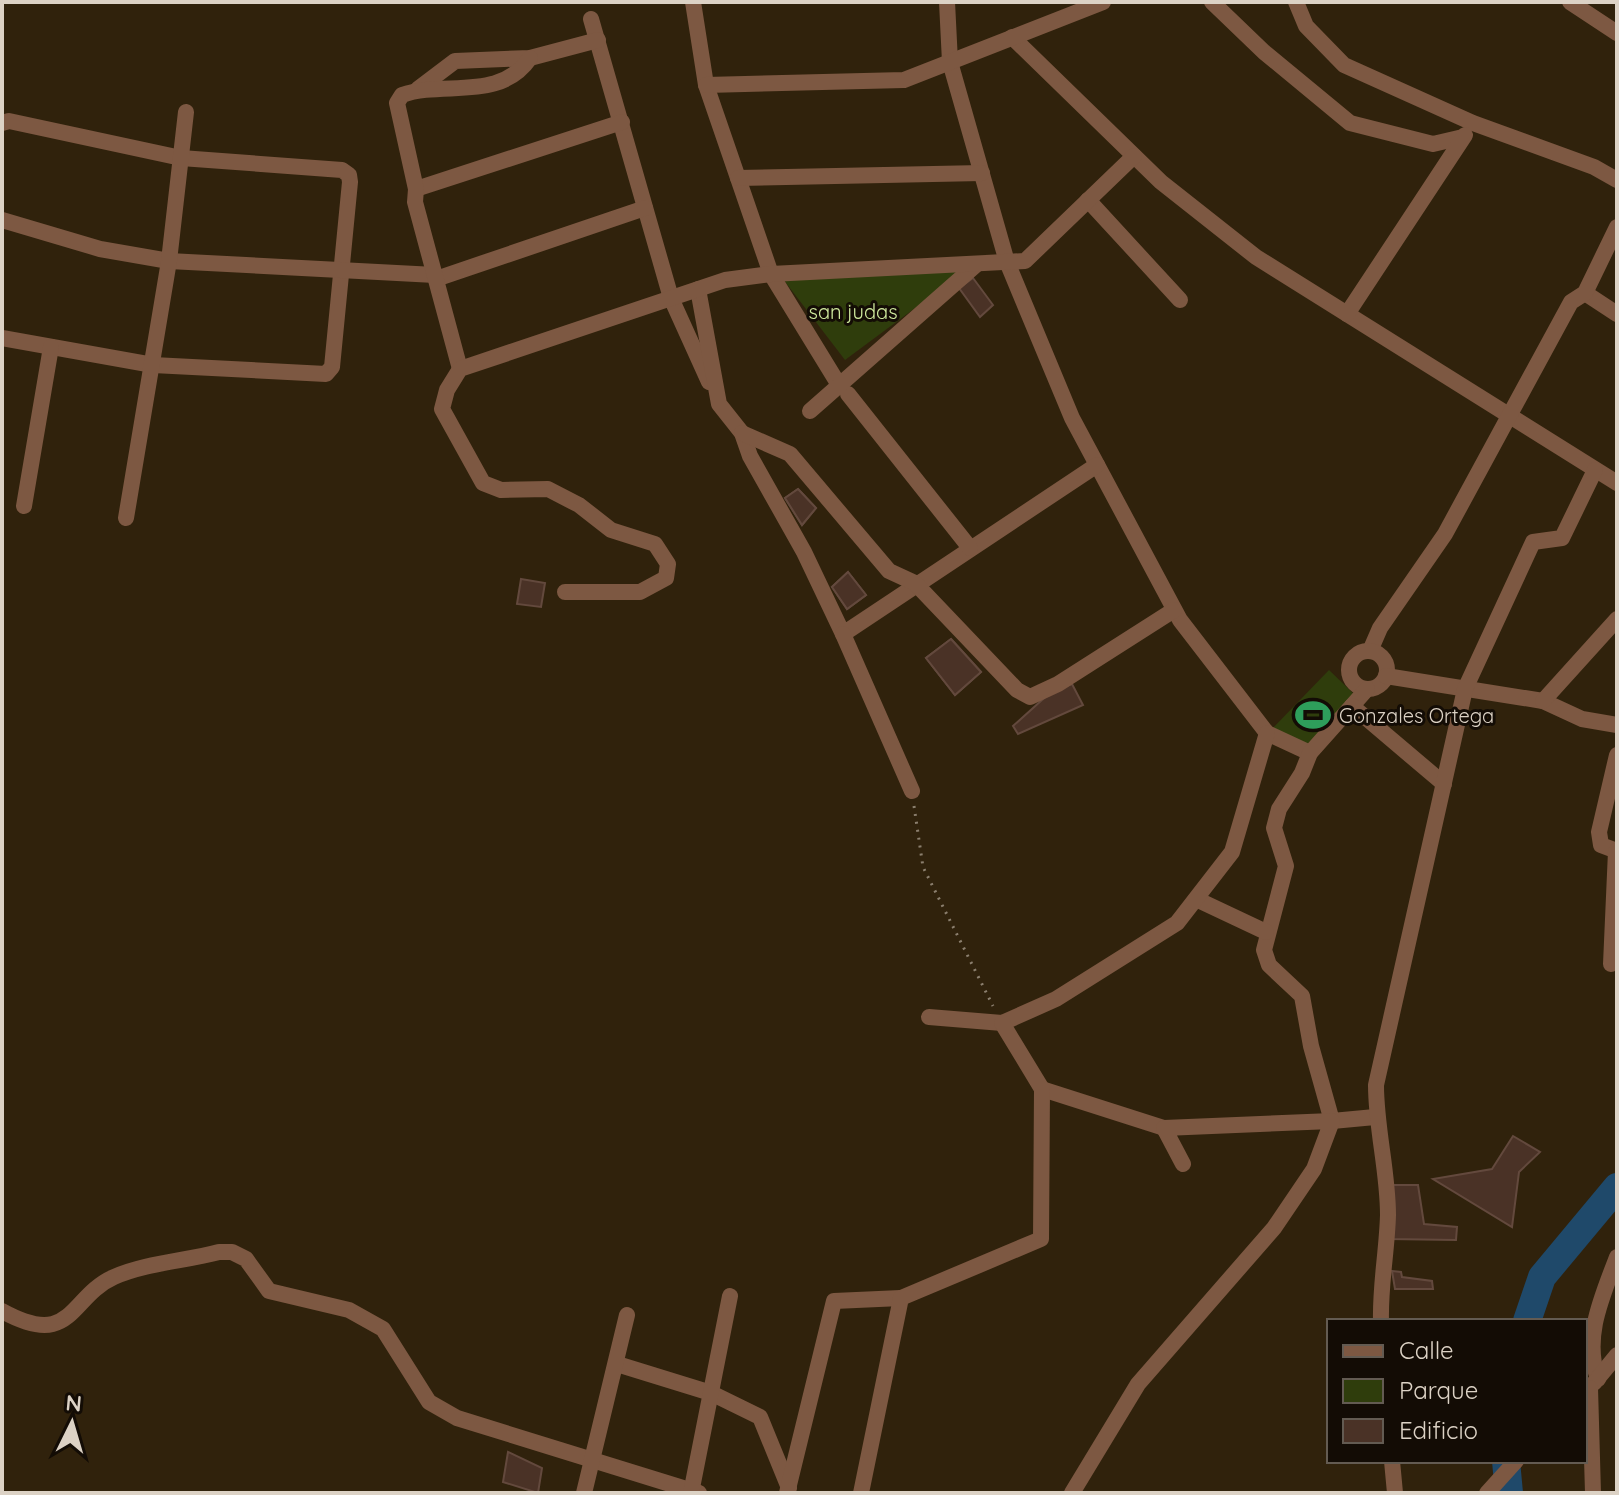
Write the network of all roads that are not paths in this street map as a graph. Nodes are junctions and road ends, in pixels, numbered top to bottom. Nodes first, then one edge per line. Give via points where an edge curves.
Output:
1 (693, 2) edge
2 (947, 2) edge
3 (1103, 2) edge
4 (1212, 2) edge
5 (1296, 2) edge
6 (1570, 2) edge
7 (591, 19) dead end
8 (1617, 33) edge
9 (1012, 37) junction
10 (598, 40) junction
11 (530, 58) junction
12 (950, 62) junction
13 (706, 85) junction
14 (418, 89) junction
15 (186, 112) dead end
16 (622, 122) junction
17 (2, 123) edge
18 (1468, 130) junction
19 (1134, 156) junction
20 (181, 158) junction
21 (982, 173) junction
22 (738, 178) junction
23 (1617, 180) edge
24 (416, 189) junction
25 (1088, 200) junction
26 (645, 208) junction
27 (2, 220) edge
28 (1617, 227) edge
29 (169, 261) junction
30 (1007, 262) junction
31 (977, 264) junction
32 (348, 270) junction
33 (771, 274) junction
34 (436, 277) junction
35 (698, 289) junction
36 (1585, 293) junction
37 (671, 298) junction
38 (1180, 300) dead end
39 (1347, 314) junction
40 (1617, 314) edge
41 (2, 338) edge
42 (51, 347) junction
43 (153, 365) junction
44 (460, 369) junction
45 (844, 389) junction
46 (719, 404) junction
47 (810, 411) dead end
48 (1509, 416) junction
49 (742, 433) junction
50 (1097, 465) junction
51 (1595, 470) junction
52 (1617, 483) edge
53 (24, 506) dead end
54 (126, 518) dead end
55 (970, 548) junction
56 (915, 583) junction
57 (565, 592) dead end
58 (1174, 610) junction
59 (1617, 619) edge
60 (843, 634) junction
61 (1370, 651) junction
62 (1386, 676) junction
63 (1367, 689) junction
64 (1465, 689) junction
65 (1543, 701) junction
66 (1352, 706) junction
67 (1617, 725) edge
68 (1267, 733) junction
69 (1310, 753) junction
70 (1617, 755) edge
71 (1444, 784) junction
72 (912, 791) road end
73 (1616, 851) edge
74 (1196, 899) junction
75 (1266, 932) junction
76 (1611, 964) dead end
77 (929, 1017) dead end
78 (1002, 1023) junction
79 (1042, 1089) junction
80 (1375, 1117) junction
81 (1332, 1121) junction
82 (1164, 1128) junction
83 (1183, 1164) dead end
84 (1617, 1257) edge
85 (730, 1296) dead end
86 (901, 1298) junction
87 (2, 1311) edge
88 (627, 1315) dead end
89 (1381, 1319) edge
90 (1617, 1355) edge
91 (617, 1364) junction
92 (1591, 1387) edge
93 (711, 1393) junction
94 (594, 1461) junction
95 (1392, 1463) edge
96 (1514, 1463) edge
97 (788, 1490) edge
98 (694, 1492) edge
99 (584, 1493) edge
100 (861, 1493) edge
101 (1072, 1493) edge
102 (1395, 1493) edge
103 (1487, 1493) edge
104 (1593, 1493) edge

1 - 13 street
2 - 12 street
3 - 9 street
4 - 18 street via 1350,123 1433,144
5 - 18 street via 1306,26 1344,65
6 - 8 street
7 - 10 street
9 - 12 street
9 - 19 street
10 - 11 street
10 - 16 street
11 - 14 street via 455,61
11 - 14 street via 521,72 502,82 450,91
12 - 13 street via 904,80
12 - 21 street
13 - 22 street
14 - 24 street via 397,103
15 - 20 street
16 - 24 street
16 - 26 street
17 - 20 street
18 - 23 street via 1594,167
18 - 39 street
19 - 25 street
19 - 39 street via 1256,257
20 - 29 street
20 - 32 street via 342,170 350,182
21 - 22 street
21 - 30 street
22 - 33 street
24 - 34 street
25 - 30 street via 1025,261
25 - 38 street
26 - 34 street
26 - 37 street
27 - 29 street via 100,249
28 - 36 street
29 - 32 street
29 - 43 street
30 - 31 street
30 - 50 street
31 - 33 street
31 - 45 street
32 - 34 street
32 - 43 street via 332,367 326,374
33 - 35 street
33 - 45 street
34 - 44 street
35 - 37 street
35 - 46 street
36 - 40 street
36 - 48 street via 1571,302
37 - 44 street
37 - 46 street
39 - 48 street
41 - 42 street
42 - 43 street
42 - 53 street
43 - 54 street
44 - 57 street via 442,409 483,483 501,490 548,489 611,530 655,544 668,564 666,578 640,592
45 - 47 street
45 - 55 street
46 - 49 street
48 - 51 street
48 - 61 street via 1445,534
49 - 56 street via 790,454 889,571
49 - 60 street
50 - 55 street
50 - 58 street
51 - 52 street
51 - 64 street via 1562,538 1533,542
55 - 56 street
56 - 58 street via 1017,690 1030,697
56 - 60 street
58 - 68 street
59 - 65 street
60 - 72 street
61 - 62 street via 1383,658
61 - 63 street via 1356,656 1349,669 1354,682
62 - 63 street
62 - 64 street
63 - 66 street
64 - 65 street
64 - 71 street
65 - 67 street via 1582,719
66 - 69 street
66 - 71 street
68 - 69 street
68 - 74 street via 1232,852
69 - 75 street via 1274,828 1286,866
70 - 73 street via 1599,832 1601,845
71 - 80 street via 1376,1085
73 - 76 street
74 - 75 street
74 - 78 street via 1177,923 1056,999
75 - 81 street via 1269,965 1302,996
77 - 78 street
78 - 79 street
79 - 82 street
79 - 86 street via 1041,1239
80 - 81 street
80 - 89 street via 1385,1158 1388,1217
81 - 82 street
81 - 101 street via 1314,1169 1274,1228 1138,1384
82 - 83 street
84 - 92 street via 1596,1313
85 - 93 street
86 - 97 street via 834,1301
86 - 100 street
87 - 94 street via 38,1325 70,1319 112,1278 232,1252 246,1259 269,1291 349,1310 383,1329 429,1402 457,1418
88 - 91 street
90 - 92 street
91 - 93 street
91 - 94 street
92 - 104 street
93 - 97 street via 760,1417
93 - 98 street
94 - 98 street
94 - 99 street
95 - 102 street
96 - 103 street

